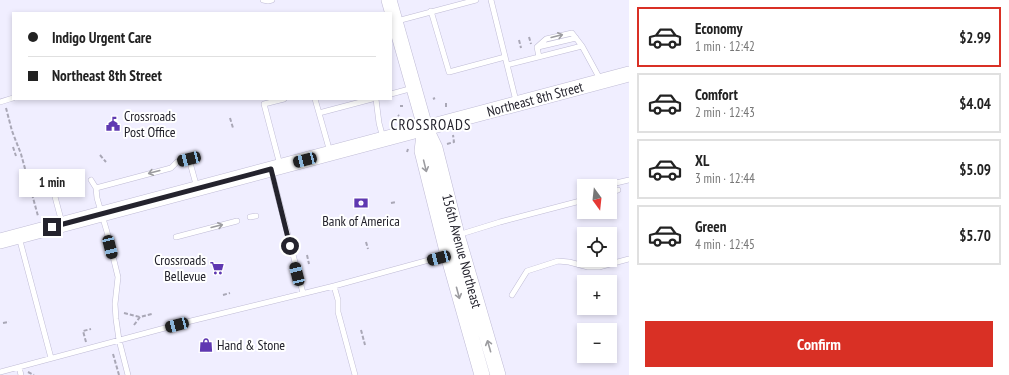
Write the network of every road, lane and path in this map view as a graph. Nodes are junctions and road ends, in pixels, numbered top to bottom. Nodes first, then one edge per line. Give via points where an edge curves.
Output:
1 (263, 0) edge
2 (272, 0) edge
3 (389, 0) edge
4 (476, 0) edge
5 (491, 0) edge
6 (431, 11) junction
7 (395, 22) junction
8 (529, 37) dead end
9 (519, 40) dead end
10 (531, 45) dead end
11 (582, 46) junction
12 (521, 48) dead end
13 (505, 57) junction
14 (540, 57) junction
15 (507, 65) junction
16 (629, 74) edge
17 (601, 82) junction
18 (413, 88) junction
19 (392, 94) edge
20 (12, 98) edge
21 (280, 100) edge
22 (315, 100) edge
23 (368, 100) edge
24 (376, 100) edge
25 (2, 101) edge
26 (446, 103) dead end
27 (517, 104) junction
28 (446, 107) dead end
29 (319, 113) junction
30 (230, 118) dead end
31 (425, 127) junction
32 (233, 128) dead end
33 (453, 135) dead end
34 (383, 138) junction
35 (447, 144) dead end
36 (13, 147) dead end
37 (330, 153) junction
38 (100, 155) dead end
39 (16, 156) dead end
40 (106, 162) dead end
41 (276, 167) junction
42 (50, 178) dead end
43 (91, 180) dead end
44 (629, 180) edge
45 (617, 183) edge
46 (96, 188) junction
47 (197, 188) junction
48 (396, 202) dead end
49 (577, 202) edge
50 (391, 203) dead end
51 (102, 214) junction
52 (38, 216) dead end
53 (237, 221) dead end
54 (62, 224) junction
55 (457, 235) junction
56 (19, 236) junction
57 (176, 237) dead end
58 (0, 241) edge
59 (366, 242) dead end
60 (368, 249) dead end
61 (307, 255) dead end
62 (448, 255) junction
63 (629, 259) edge
64 (309, 264) dead end
65 (334, 286) junction
66 (230, 293) dead end
67 (302, 294) junction
68 (223, 295) dead end
69 (512, 295) dead end
70 (124, 313) dead end
71 (152, 314) dead end
72 (140, 317) junction
73 (10, 322) dead end
74 (3, 323) dead end
75 (134, 325) dead end
76 (91, 329) dead end
77 (361, 330) dead end
78 (119, 340) junction
79 (86, 342) dead end
80 (365, 345) dead end
81 (113, 354) dead end
82 (51, 358) junction
83 (19, 367) junction
84 (0, 372) edge
85 (21, 375) edge
86 (119, 375) edge
87 (128, 375) edge
88 (355, 375) edge
89 (482, 375) edge
90 (498, 375) edge

1 - 2 lane
3 - 7 main road, 156th Avenue Northeast
4 - 6 lane
5 - 13 lane
6 - 7 lane
6 - 13 lane via 448,72
7 - 18 main road, 156th Avenue Northeast
8 - 10 path
9 - 12 path
11 - 14 lane
14 -> 11 lane via 537,47 546,39 572,33
11 - 17 lane
13 - 15 lane
14 - 15 lane
15 - 27 lane
16 - 17 main road, Northeast 8th Street
17 - 27 main road, Northeast 8th Street
18 - 19 lane
18 - 31 main road, 156th Avenue Northeast
20 - 25 lane
21 - 41 lane via 264,104
22 - 29 lane
23 - 29 lane
24 - 34 lane
25 - 52 path via 21,154
26 - 28 path
27 - 31 main road, Northeast 8th Street
29 - 37 lane
30 - 32 path
31 - 34 main road, Northeast 8th Street
31 - 55 main road, 156th Avenue Northeast via 435,148
31 -> 62 main road, 156th Avenue Northeast via 422,151
33 - 35 path via 454,142
34 - 37 main road, Northeast 8th Street
36 - 39 path
37 - 41 main road, Northeast 8th Street
38 - 40 path
41 - 47 main road, Northeast 8th Street
41 - 67 lane
42 - 54 lane
43 - 46 lane
44 - 45 lane
47 -> 46 lane via 189,159 177,162 171,168
46 - 51 lane
47 - 51 main road, Northeast 8th Street
48 - 50 path
49 - 55 lane
51 - 54 main road, Northeast 8th Street
51 - 78 lane via 118,277 115,304
57 -> 53 lane
54 - 56 main road, Northeast 8th Street
90 -> 55 main road, 156th Avenue Northeast
56 - 58 main road, Northeast 8th Street
56 - 82 lane
59 - 60 path
61 - 64 path
62 - 65 lane
62 -> 89 main road, 156th Avenue Northeast
63 - 69 lane via 599,267 558,261 526,271
65 - 67 lane
65 - 88 lane via 338,312
66 - 68 path
67 - 78 lane
70 - 72 path
71 - 72 path
72 - 75 path
73 - 74 path
76 - 79 path via 83,331
77 - 80 path
78 - 82 lane
78 - 87 lane
81 - 86 path
82 - 83 lane
83 - 84 lane
83 - 85 lane

